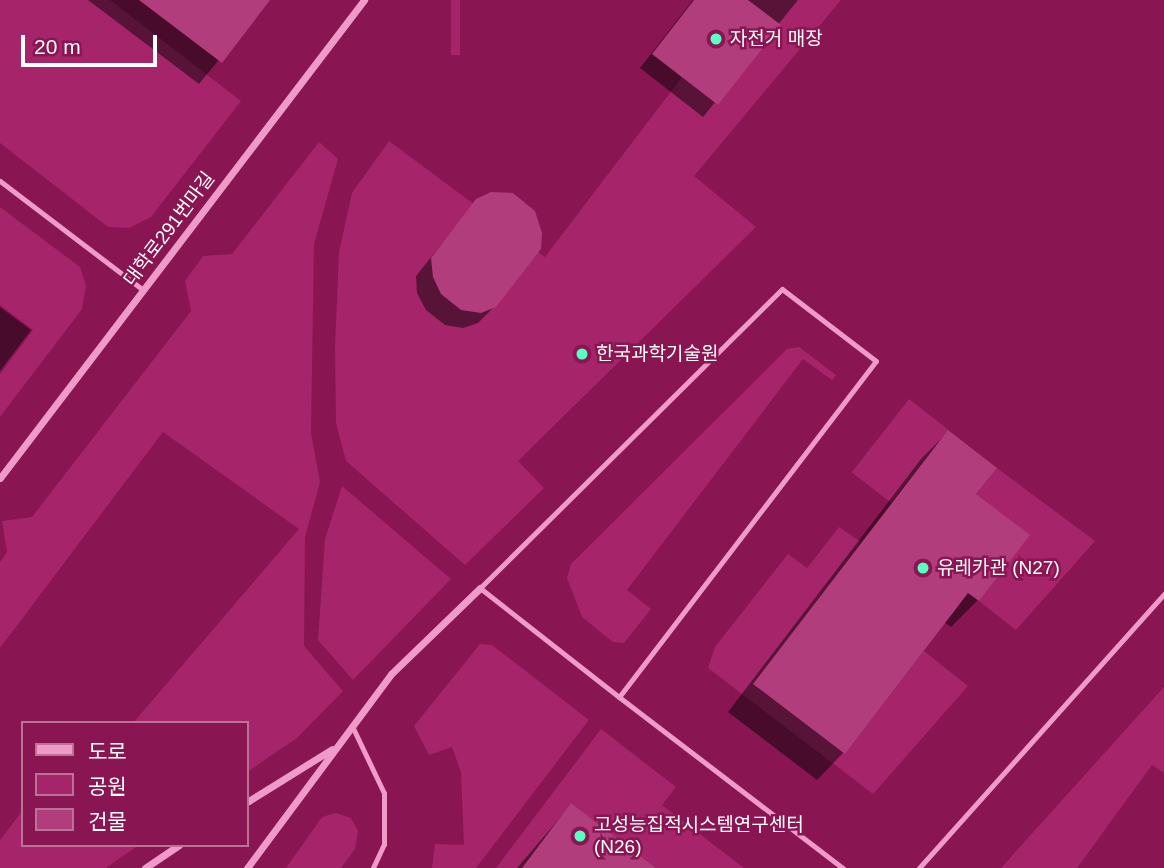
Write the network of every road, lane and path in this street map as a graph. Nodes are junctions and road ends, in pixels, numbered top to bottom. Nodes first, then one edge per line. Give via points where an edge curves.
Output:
1 (365, 0) edge
2 (0, 181) edge
3 (143, 290) junction
4 (0, 478) edge
5 (480, 588) junction
6 (1164, 594) edge
7 (619, 697) junction
8 (352, 726) junction
9 (336, 746) junction
10 (248, 801) edge
11 (175, 847) edge
12 (145, 868) edge
13 (247, 868) edge
14 (373, 868) edge
15 (843, 868) edge
16 (919, 868) edge

1 - 3 street, 대학로291번마길
2 - 3 lane
3 - 4 street, 대학로291번마길
5 - 7 lane
5 - 7 lane via 782,289 876,361
5 - 8 street via 391,674
6 - 16 lane
7 - 15 lane
8 - 9 street
8 - 14 lane via 384,793 384,844
9 - 10 street
9 - 13 street
11 - 12 street

